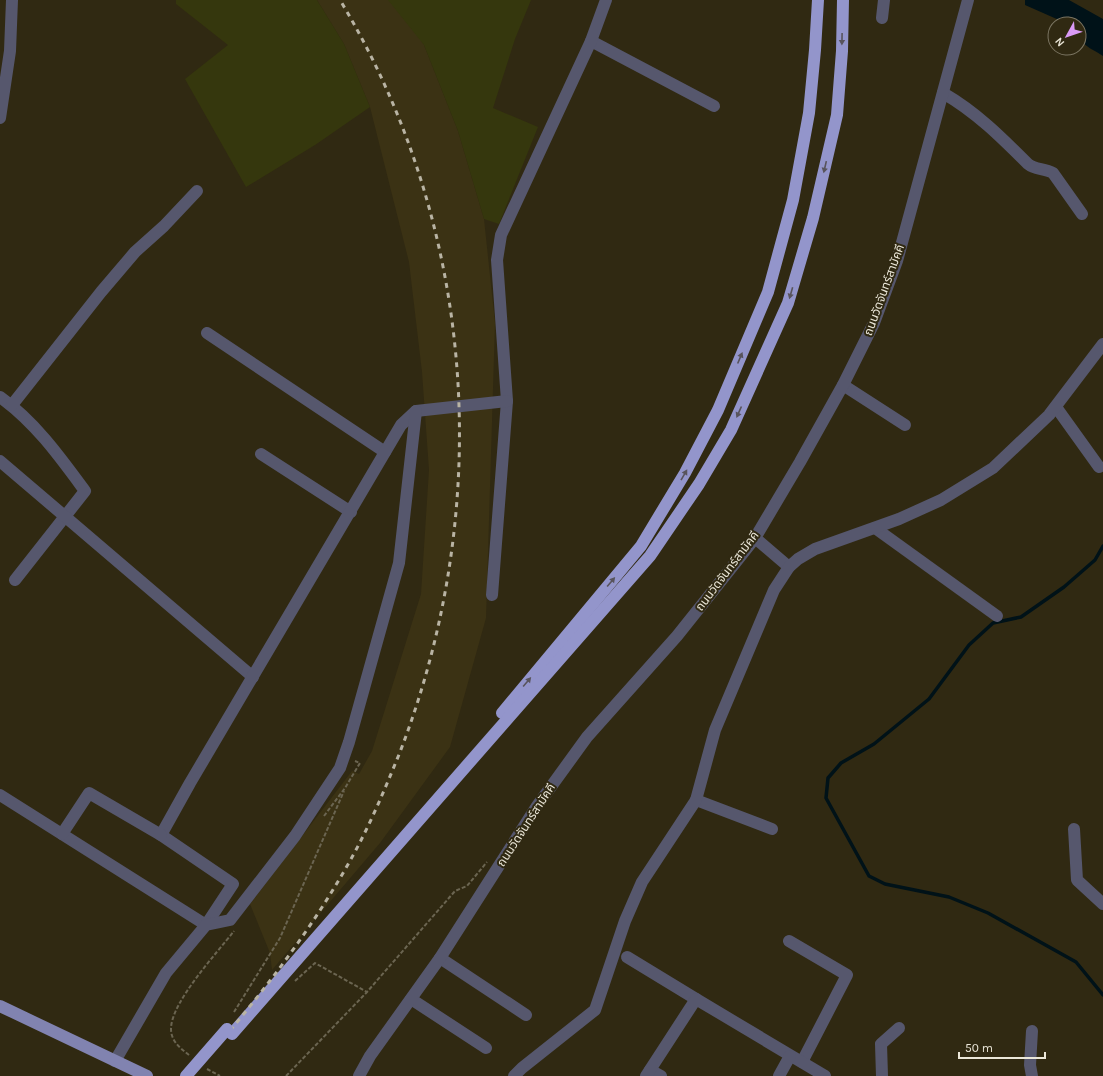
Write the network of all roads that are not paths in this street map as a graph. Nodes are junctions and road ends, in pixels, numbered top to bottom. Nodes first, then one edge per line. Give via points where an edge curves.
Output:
1 (12, 0) edge
2 (606, 0) edge
3 (818, 0) edge
4 (843, 0) edge
5 (884, 0) edge
6 (968, 0) edge
7 (882, 18) dead end
8 (591, 41) junction
9 (943, 93) junction
10 (714, 106) dead end
11 (0, 118) edge
12 (197, 191) dead end
13 (1082, 214) dead end
14 (207, 333) dead end
15 (1103, 344) edge
16 (843, 385) junction
17 (0, 397) edge
18 (507, 400) junction
19 (12, 405) junction
20 (1056, 407) junction
21 (416, 411) junction
22 (905, 425) dead end
23 (385, 452) junction
24 (261, 454) dead end
25 (0, 461) edge
26 (1099, 461) edge
27 (351, 512) junction
28 (65, 516) junction
29 (875, 528) junction
30 (755, 538) junction
31 (789, 567) junction
32 (15, 580) dead end
33 (492, 595) dead end
34 (997, 616) dead end
35 (253, 676) junction
36 (0, 795) edge
37 (696, 800) junction
38 (772, 828) dead end
39 (1074, 829) dead end
40 (62, 834) junction
41 (161, 835) junction
42 (1103, 904) edge
43 (206, 925) junction
44 (789, 940) dead end
45 (627, 957) dead end
46 (440, 958) junction
47 (411, 999) junction
48 (696, 999) junction
49 (0, 1006) edge
50 (526, 1016) dead end
51 (899, 1028) dead end
52 (1032, 1031) dead end
53 (229, 1032) junction
54 (486, 1048) dead end
55 (790, 1056) junction
56 (115, 1061) junction
57 (802, 1062) junction
58 (648, 1073) edge
59 (147, 1076) edge
60 (186, 1076) edge
61 (194, 1076) edge
62 (359, 1076) edge
63 (514, 1076) edge
64 (661, 1076) edge
65 (779, 1076) edge
66 (825, 1076) edge
67 (882, 1076) edge
68 (1032, 1076) edge

1 - 11 street via 10,51
2 - 8 street
53 -> 3 highway via 282,964 493,724 641,546 685,473 718,410 768,292 793,200 809,113
4 -> 53 highway via 837,116 813,218 788,303 731,430 699,484 650,556 630,580
5 - 7 street
6 - 9 street, ถนนวัดจันทร์สามัคคี
8 - 10 street
8 - 18 street via 501,235 497,260
9 - 13 street via 970,110 1033,168 1047,169 1053,173
9 - 16 street, ถนนวัดจันทร์สามัคคี via 897,261 874,323
12 - 19 street via 135,252 100,292
14 - 23 street
15 - 20 street
16 - 22 street
16 - 30 street, ถนนวัดจันทร์สามัคคี
17 - 19 street
18 - 21 street
18 - 33 street
19 - 28 street via 54,448 85,491
20 - 26 street
20 - 29 street via 993,468 941,500
21 - 23 street via 401,425
21 - 43 street via 398,563 340,768 295,836 230,920
23 - 27 street
24 - 27 street
25 - 28 street
27 - 35 street
28 - 32 street
28 - 35 street
29 - 31 street via 815,549
29 - 34 street
30 - 31 street
30 - 46 street, ถนนวัดจันทร์สามัคคี via 678,636 587,737 537,806
31 - 37 street via 774,590 715,730
35 - 41 street
36 - 40 street
37 - 38 street
37 - 63 street via 642,882 614,948 595,1010
39 - 42 street via 1077,880
40 - 41 street via 89,793
40 - 43 street
41 - 43 street via 233,884
43 - 56 street via 166,973
44 - 57 street via 847,975
45 - 48 street
46 - 47 street, ถนนวัดจันทร์สามัคคี
46 - 50 street
47 - 54 street
47 - 62 street, ถนนวัดจันทร์สามัคคี via 370,1056
48 - 55 street
48 - 58 street
49 - 56 main road
51 - 67 street via 881,1044
52 - 68 street
53 - 60 highway, bridge
53 - 61 highway
55 - 57 street
55 - 65 street
56 - 59 main road
57 - 66 street
58 - 64 street

